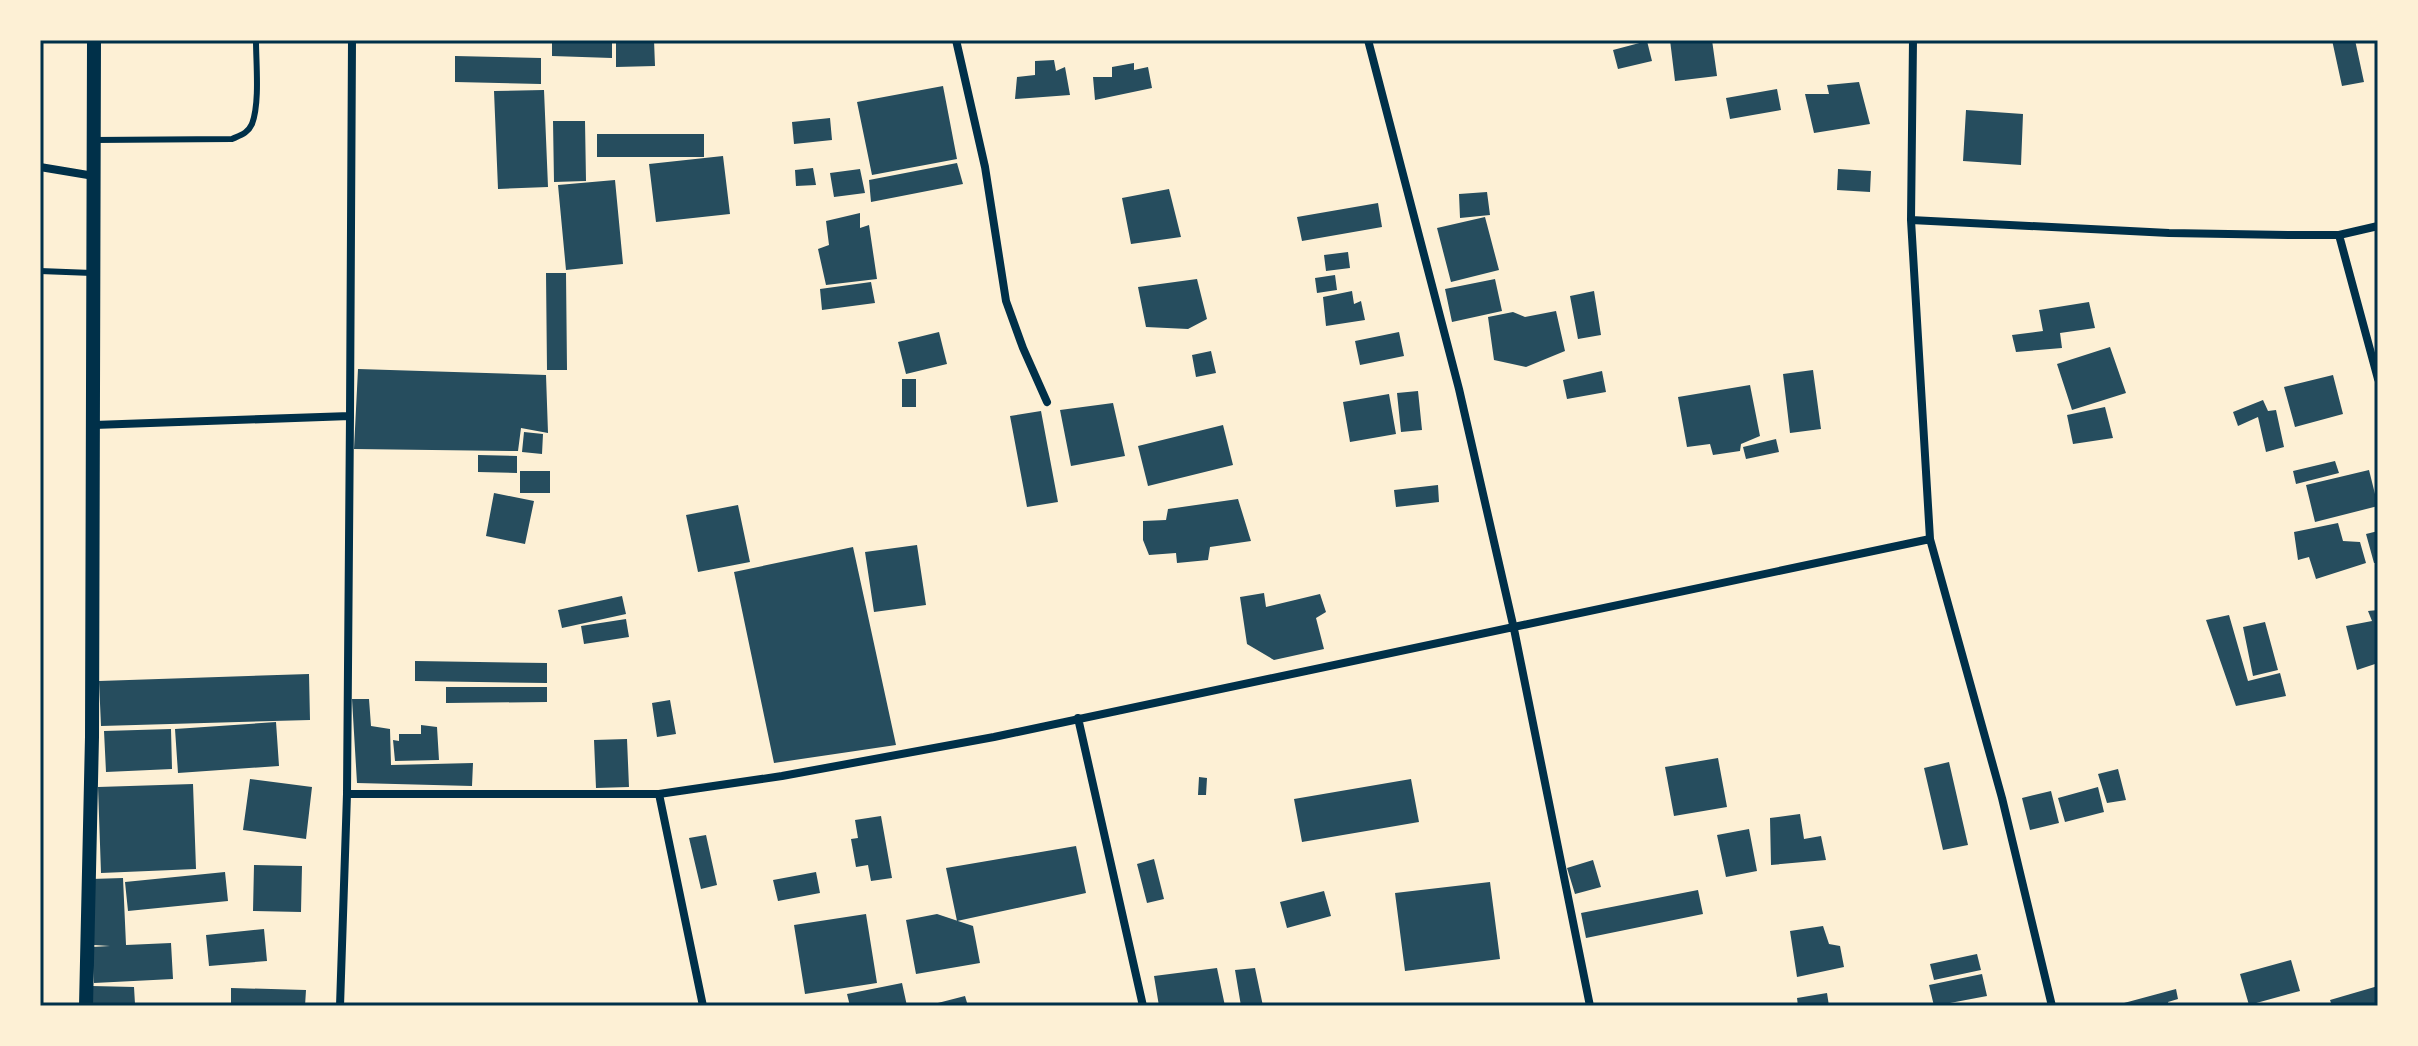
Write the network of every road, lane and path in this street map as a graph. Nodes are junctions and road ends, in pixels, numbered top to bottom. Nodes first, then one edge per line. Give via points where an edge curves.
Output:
1 (94, 40) edge
2 (352, 40) edge
3 (956, 40) edge
4 (1368, 40) edge
5 (1913, 40) edge
6 (256, 41) edge
7 (94, 140) junction
8 (40, 167) edge
9 (94, 176) junction
10 (1911, 220) junction
11 (2378, 226) edge
12 (2339, 235) junction
13 (40, 271) edge
14 (94, 273) junction
15 (2378, 379) edge
16 (1047, 402) dead end
17 (350, 416) junction
18 (94, 425) junction
19 (1930, 539) junction
20 (1514, 629) junction
21 (1078, 718) junction
22 (347, 794) junction
23 (659, 794) junction
24 (86, 1006) edge
25 (340, 1006) edge
26 (703, 1006) edge
27 (1143, 1006) edge
28 (1590, 1006) edge
29 (2052, 1006) edge

1 - 7 street
2 - 17 street
3 - 16 street via 985,167 1006,301
4 - 20 street via 1459,389
5 - 10 street
6 - 7 lane via 254,112 244,134 232,139
7 - 9 street
8 - 9 street
9 - 14 street
10 - 12 street
10 - 19 street
11 - 12 street
12 - 15 street
13 - 14 lane
14 - 18 street
17 - 18 street
17 - 22 street
18 - 24 street
19 - 20 street
19 - 29 street via 2002,798
20 - 21 street
20 - 28 street
21 - 23 street via 880,759
21 - 27 street
22 - 23 street
22 - 25 street
23 - 26 street

